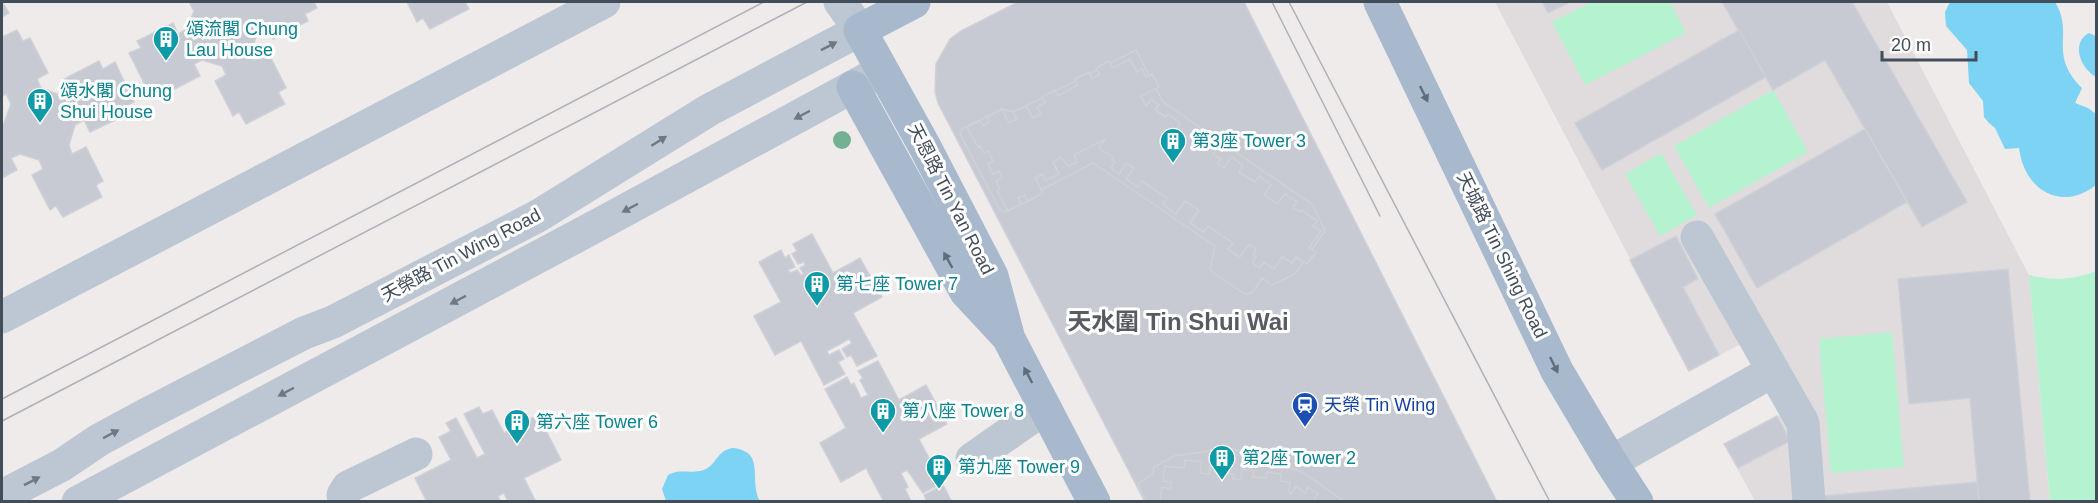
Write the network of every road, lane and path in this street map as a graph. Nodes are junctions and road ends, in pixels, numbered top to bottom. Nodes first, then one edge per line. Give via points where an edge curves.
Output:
1 (604, 2) edge
2 (840, 2) edge
3 (914, 2) edge
4 (1380, 2) edge
5 (860, 30) junction
6 (883, 71) junction
7 (853, 87) junction
8 (1697, 237) dead end
9 (2, 317) edge
10 (1009, 339) junction
11 (1773, 370) junction
12 (1045, 408) junction
13 (416, 454) dead end
14 (972, 459) dead end
15 (1611, 462) junction
16 (2, 496) edge
17 (78, 501) edge
18 (344, 501) edge
19 (1094, 501) edge
20 (1637, 501) edge
21 (1809, 501) edge

1 - 9 street
2 - 5 street
3 - 5 main road, 天榮路 Tin Wing Road
4 -> 15 main road, 天城路 Tin Shing Road via 1557,371
5 - 6 main road, 天恩路 Tin Yan Road
16 -> 5 street, 天榮路 Tin Wing Road via 158,409 538,216 709,110
6 - 7 street
6 - 10 main road, 天恩路 Tin Yan Road via 992,276
10 -> 7 main road via 966,292
7 -> 17 street
8 - 11 street
12 -> 10 main road, 天恩路 Tin Yan Road
11 - 15 street
11 - 21 street via 1803,423
12 - 14 street
12 - 19 main road, 天恩路 Tin Yan Road
13 - 18 street via 348,487
15 - 20 main road, 天城路 Tin Shing Road

